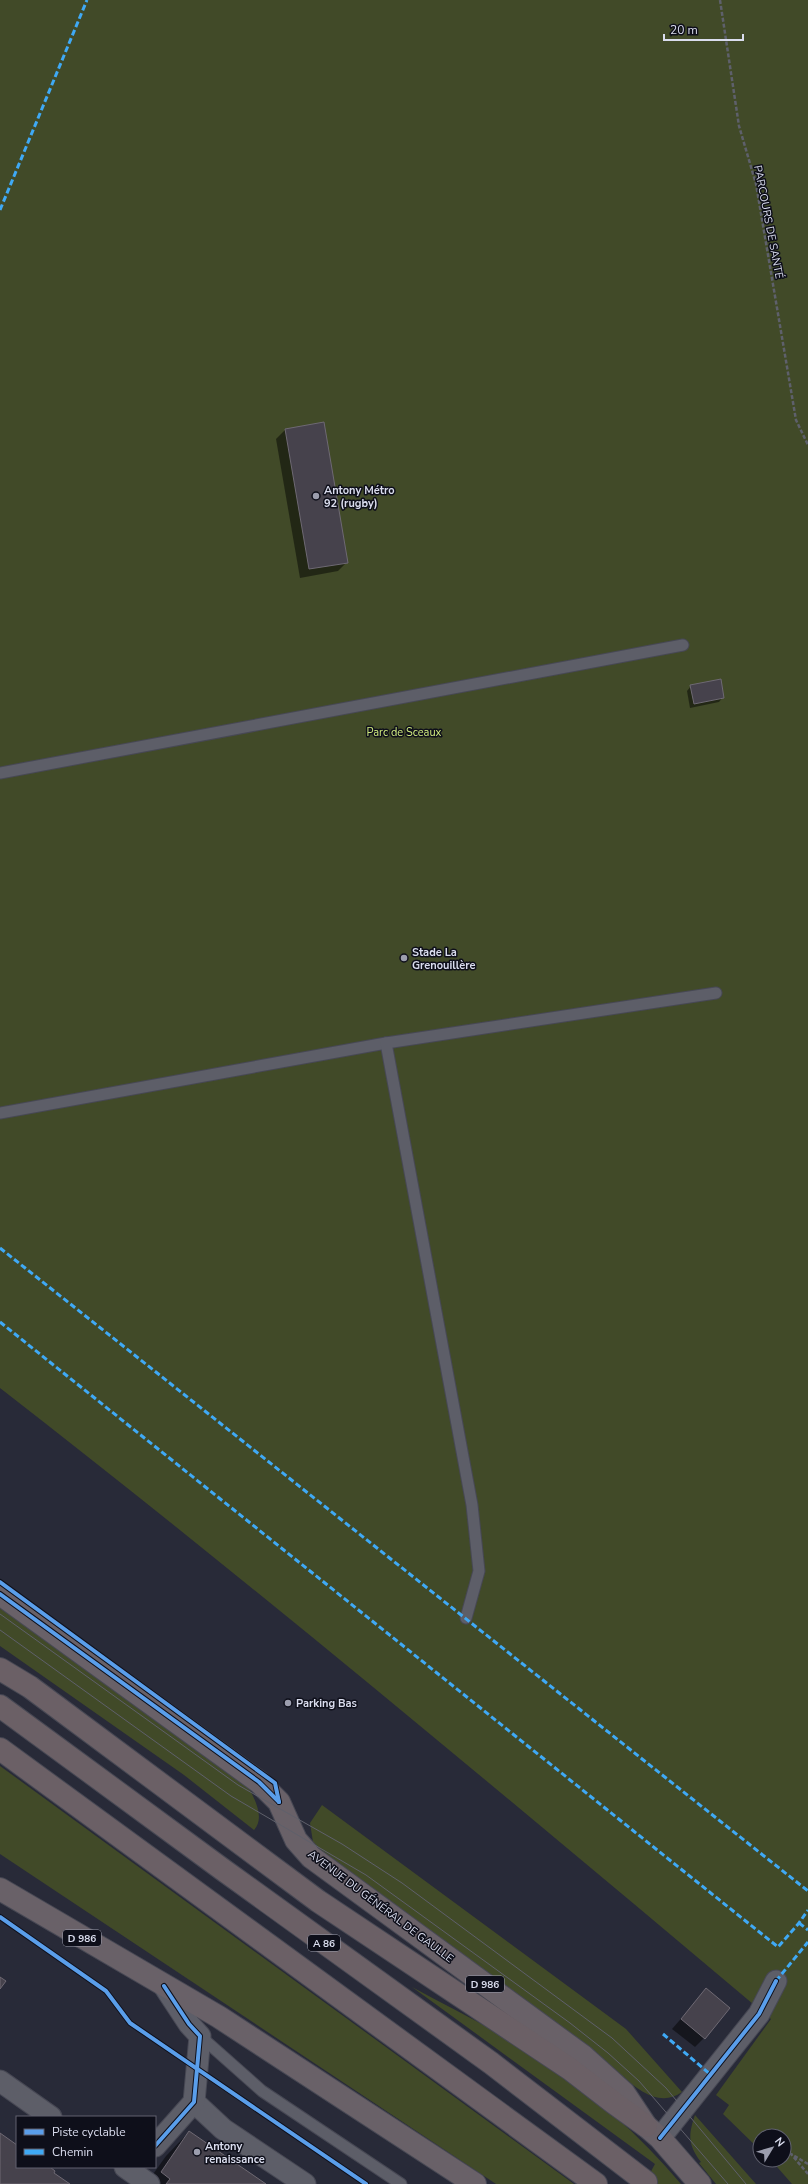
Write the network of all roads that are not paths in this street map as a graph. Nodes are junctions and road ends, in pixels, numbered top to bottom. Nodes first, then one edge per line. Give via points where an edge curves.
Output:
1 (683, 645) dead end
2 (0, 773) edge
3 (716, 993) dead end
4 (386, 1043) junction
5 (0, 1113) edge
6 (0, 1594) edge
7 (466, 1618) dead end
8 (0, 1669) edge
9 (0, 1706) edge
10 (0, 1749) edge
11 (0, 1889) edge
12 (776, 1981) dead end
13 (164, 1986) junction
14 (200, 2036) junction
15 (0, 2081) edge
16 (194, 2102) junction
17 (50, 2116) edge
18 (653, 2132) junction
19 (156, 2145) edge
20 (129, 2168) edge
21 (646, 2182) dead end
22 (149, 2184) edge
23 (305, 2184) edge
24 (400, 2184) edge
25 (475, 2184) edge
26 (596, 2184) edge
27 (700, 2184) edge

1 - 2 lane
3 - 4 lane
4 - 5 lane
4 - 7 lane via 472,1505 478,1571
6 - 18 main road, AVENUE DU GÉNÉRAL DE GAULLE / D 986 via 260,1782 279,1802 296,1840 311,1856 583,2056 624,2093
8 - 18 highway via 30,1687 318,1900 570,2069
9 - 21 highway, A 86 via 491,2062
10 - 26 highway
11 - 13 main road, D 986
12 - 18 street via 759,2014
13 - 14 street
13 - 25 main road, D 986 via 305,2071
14 - 16 street
14 - 24 lane via 262,2091
15 - 17 street
16 - 19 street
16 - 23 street via 223,2129
18 - 27 main road, AVENUE DU GÉNÉRAL DE GAULLE / D 986
20 - 22 street

